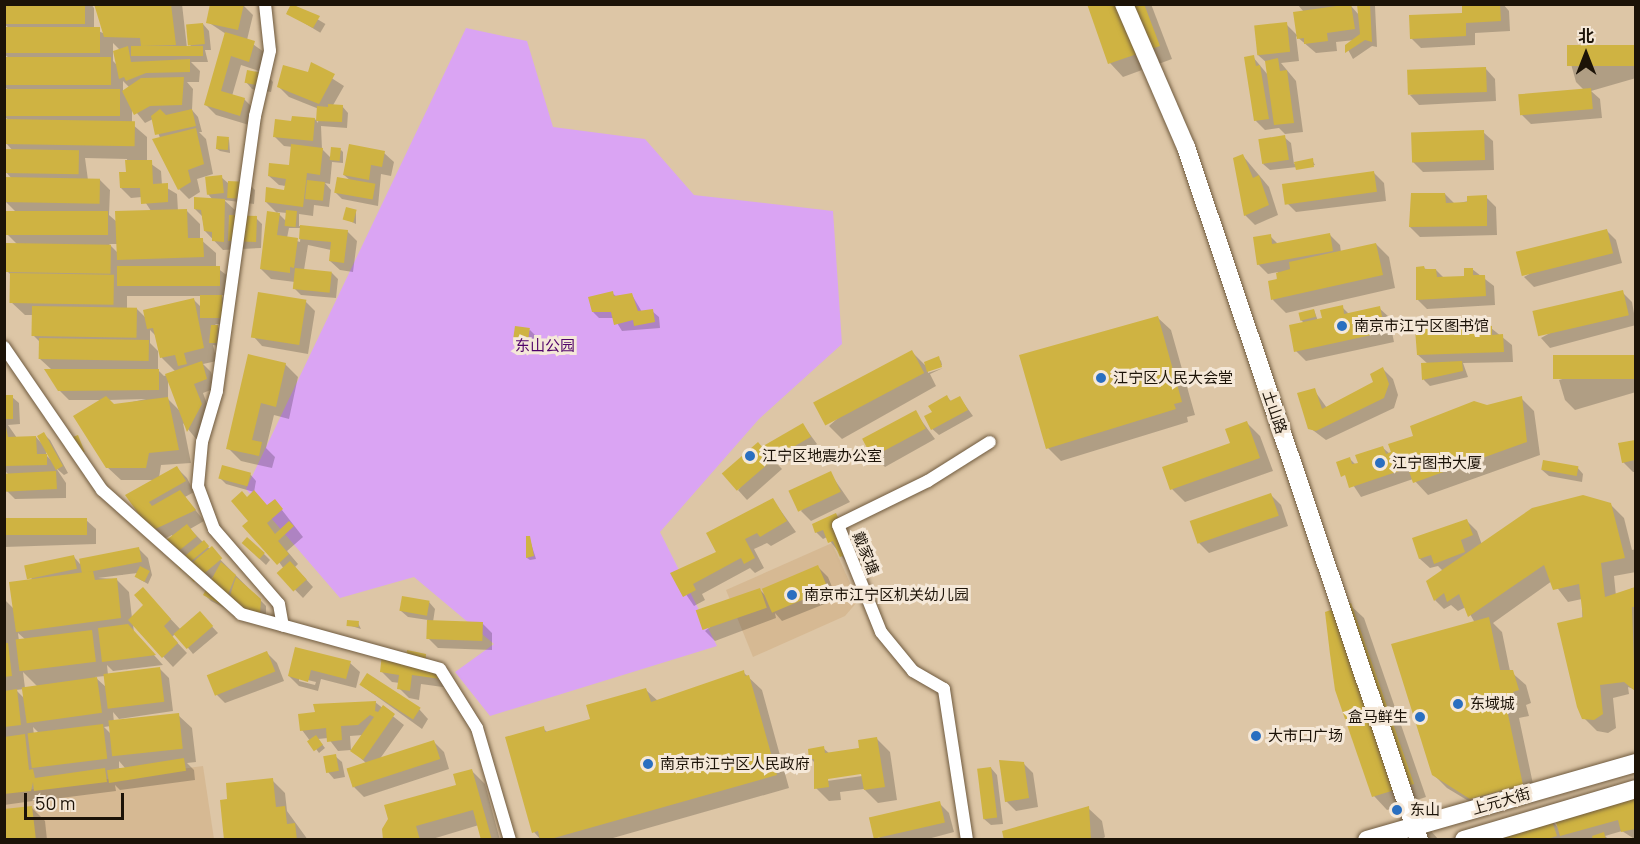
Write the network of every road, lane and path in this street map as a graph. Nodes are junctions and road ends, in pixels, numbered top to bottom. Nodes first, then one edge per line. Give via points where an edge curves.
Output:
1 (265, 4) edge
2 (1124, 4) edge
3 (4, 347) edge
4 (990, 442) dead end
5 (283, 626) junction
6 (1635, 763) edge
7 (1635, 789) edge
8 (1416, 832) edge
9 (510, 840) edge
10 (968, 840) edge
11 (1367, 840) edge
12 (1464, 840) edge

1 - 5 street via 270,51 255,116 217,391 202,442 198,486 214,530 279,604
2 - 8 street, 土山路 via 1186,147
3 - 5 street via 102,490 242,614
4 - 10 street, 戴家塘 via 928,481 838,525 881,632 913,671 944,688
5 - 9 street via 440,669 477,728
6 - 8 street, 上元大街
7 - 12 street, 上元大街
8 - 11 street, 上元大街

